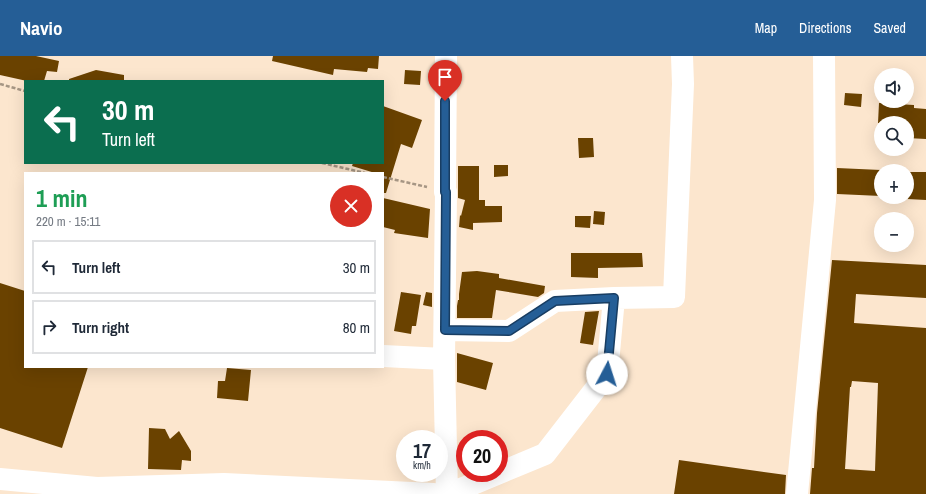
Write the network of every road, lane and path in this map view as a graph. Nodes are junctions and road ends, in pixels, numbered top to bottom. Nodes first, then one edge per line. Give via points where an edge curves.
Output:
1 (446, 56) edge
2 (682, 56) edge
3 (824, 56) edge
4 (0, 84) edge
5 (24, 91) edge
6 (326, 164) edge
7 (361, 172) edge
8 (384, 177) edge
9 (445, 192) junction
10 (614, 298) junction
11 (445, 330) junction
12 (384, 356) edge
13 (444, 359) junction
14 (0, 479) edge
15 (433, 494) edge
16 (448, 494) edge
17 (797, 494) edge

1 - 9 street
2 - 10 street via 684,84 674,297
3 - 17 street via 825,200
4 - 5 path
6 - 7 path
8 - 9 path
9 - 11 street
10 - 11 street via 555,301 509,331
10 - 16 street via 607,374 545,454
11 - 13 street
12 - 13 street
13 - 16 street
14 - 15 street via 97,488 224,484

